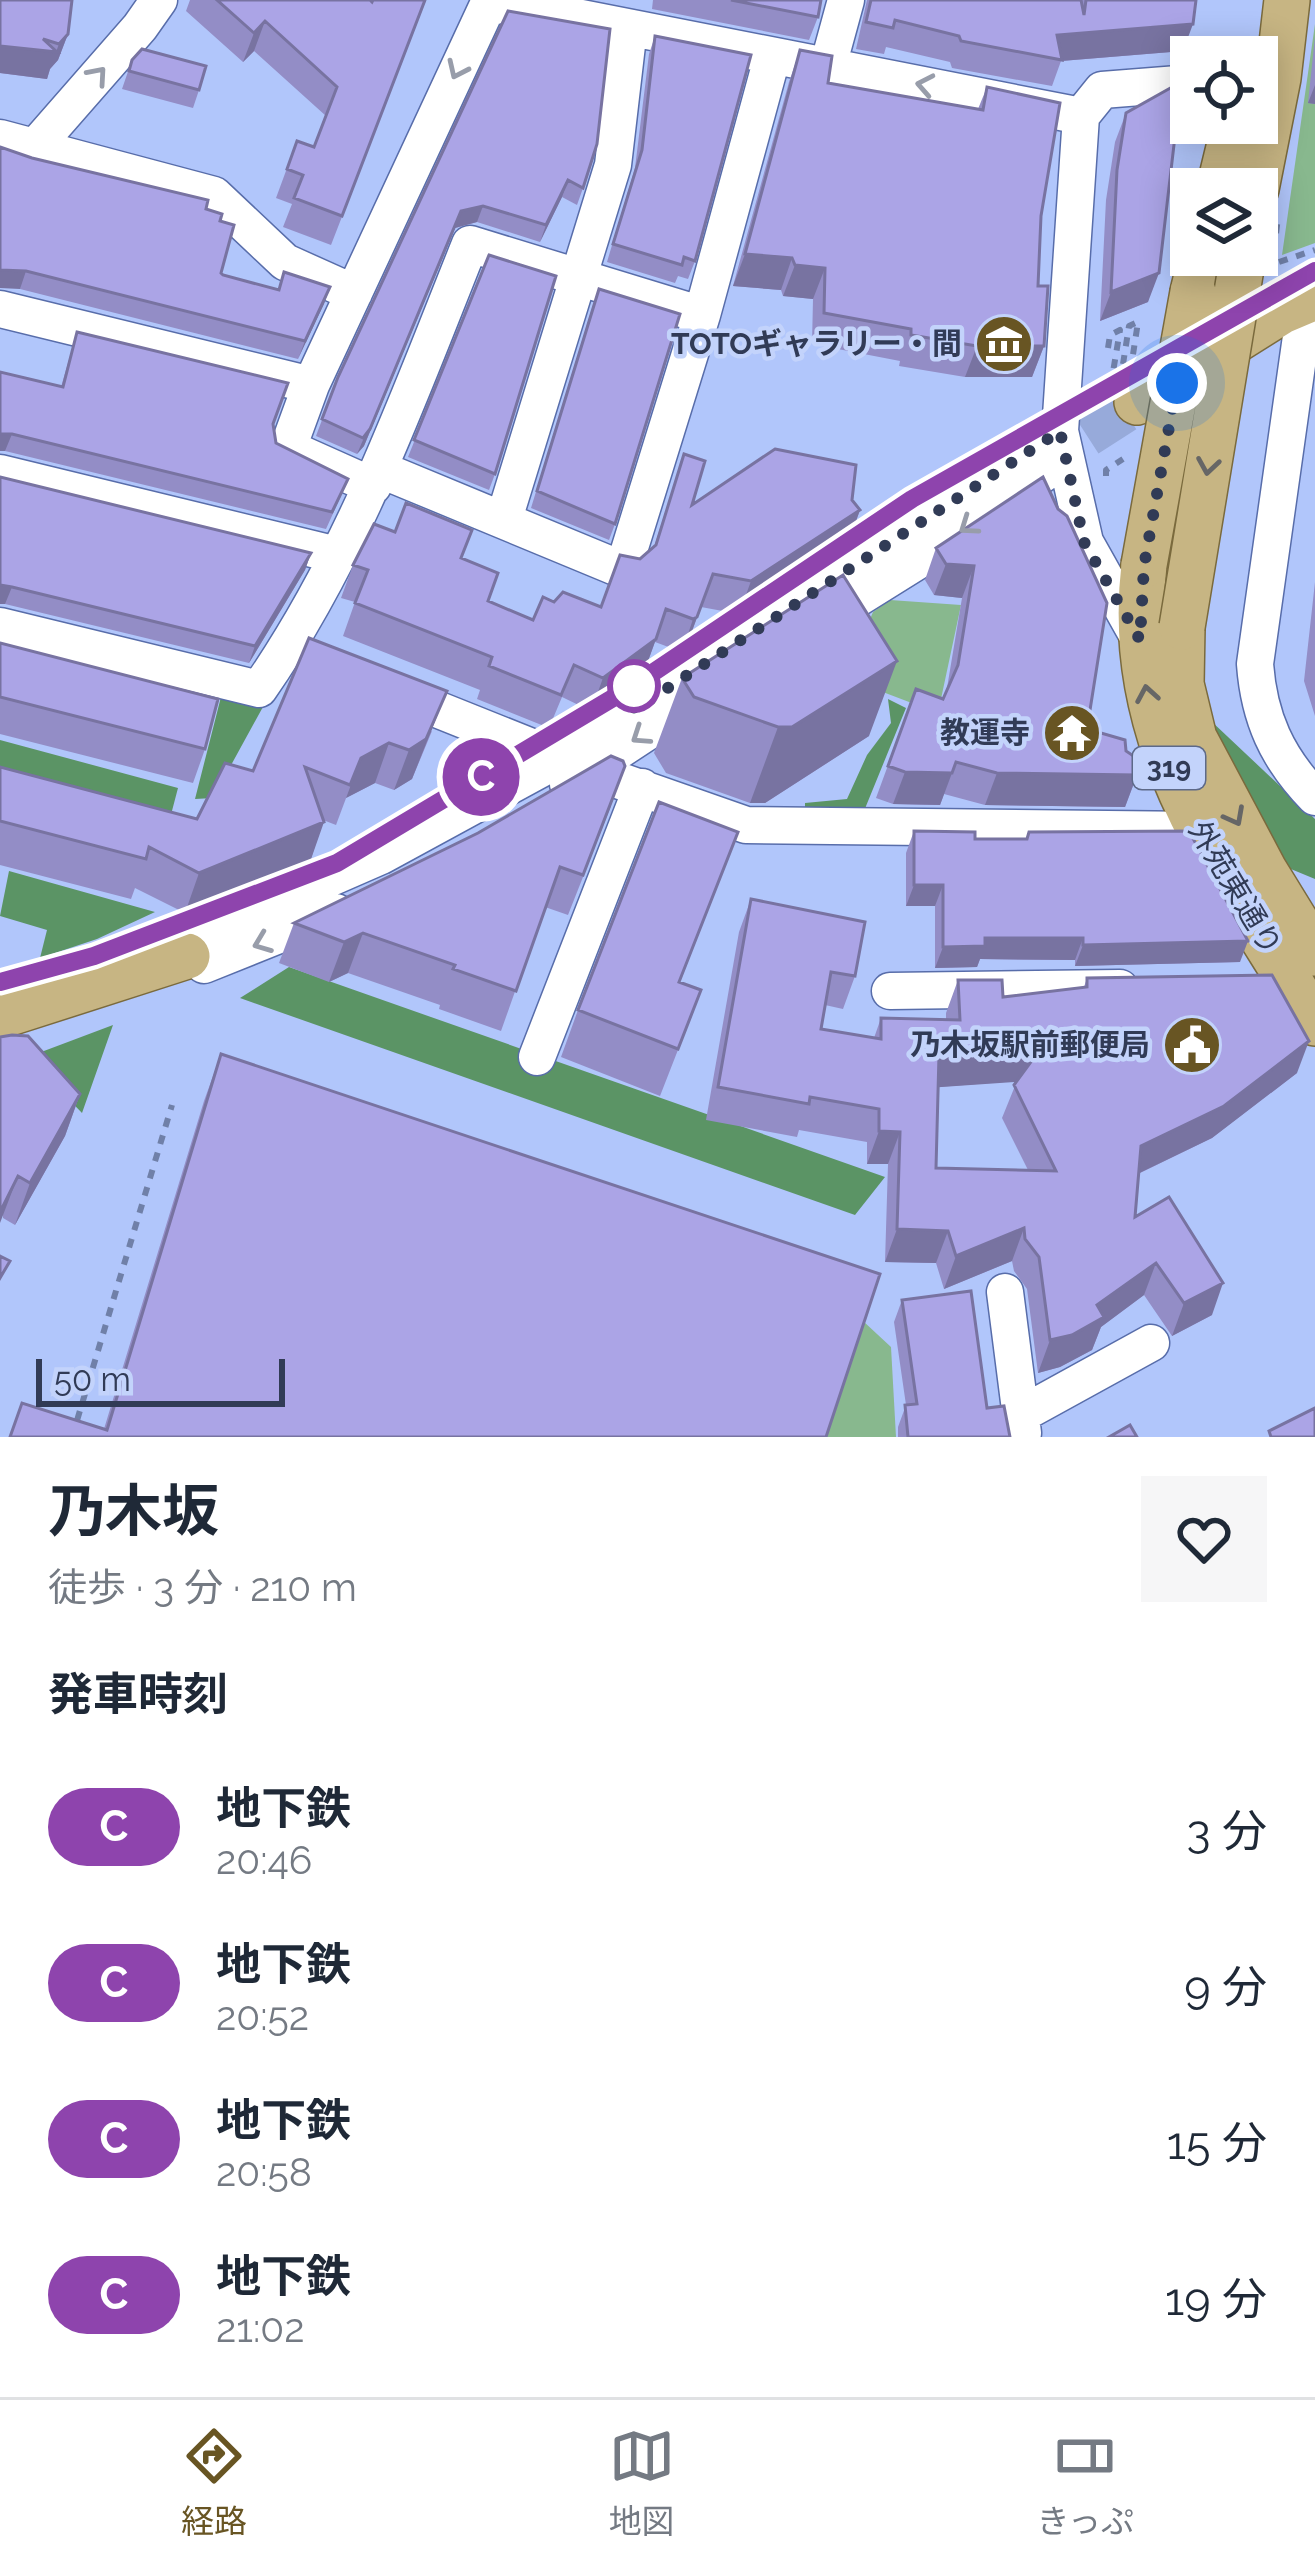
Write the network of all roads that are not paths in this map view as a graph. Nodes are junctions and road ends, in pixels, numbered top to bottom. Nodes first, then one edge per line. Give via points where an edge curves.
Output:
1 (158, 0) edge
2 (846, 0) edge
3 (1259, 0) edge
4 (1287, 0) edge
5 (571, 6) edge
6 (629, 28) junction
7 (1261, 36) edge
8 (1274, 36) edge
9 (772, 58) junction
10 (828, 66) junction
11 (1170, 84) edge
12 (1081, 116) junction
13 (18, 142) edge
14 (1227, 276) edge
15 (1228, 276) edge
16 (581, 280) junction
17 (354, 292) junction
18 (1311, 299) edge
19 (0, 309) edge
20 (702, 315) junction
21 (311, 385) junction
22 (1134, 386) tunnel mouth
23 (1062, 445) junction
24 (0, 473) edge
25 (376, 478) junction
26 (504, 519) junction
27 (337, 555) junction
28 (0, 626) edge
29 (1161, 634) junction
30 (363, 680) edge
31 (575, 764) junction
32 (642, 788) junction
33 (1315, 797) edge
34 (1200, 830) junction
35 (1291, 952) edge
36 (187, 956) dead end
37 (1164, 988) edge
38 (890, 991) dead end
39 (0, 1016) edge
40 (1315, 1023) edge
41 (537, 1057) dead end
42 (1005, 1292) dead end
43 (1150, 1343) dead end
44 (1022, 1426) edge

13 -> 1 street via 140,27
2 - 10 street
3 - 7 main road
4 - 8 main road
5 - 6 street
5 -> 17 street via 486,9
6 - 9 street
6 - 16 street via 614,165
9 - 10 street
9 - 20 street
12 -> 10 street
11 - 12 street via 1102,91
12 - 23 street
13 - 17 street via 214,195 285,262
14 - 29 main road, 外苑東通り / 319, bridge via 1144,566
15 -> 29 main road, 外苑東通り / 319, bridge
16 - 20 street
16 - 25 street via 470,244
16 - 26 street
17 - 21 street
18 - 22 main road
18 - 33 street via 1255,664 1267,731
19 - 21 street
20 - 26 street via 622,570
21 - 25 street via 288,448
23 - 29 street via 1084,542
23 - 31 street
24 - 27 street
25 - 26 street
25 - 27 street
27 - 28 street via 303,655 259,689
34 -> 29 main road, 外苑東通り / 319 via 1154,727
29 -> 35 main road, 外苑東通り / 319 via 1194,738 1264,871
30 - 31 street
31 -> 31 street via 531,808 383,890 204,965 194,937
31 - 32 street
32 - 34 street via 746,825
32 - 41 street
34 - 35 main road, 外苑東通り / 319
35 - 40 main road, 外苑東通り / 319
36 - 39 main road
37 - 38 street
42 - 44 street
43 - 44 street

